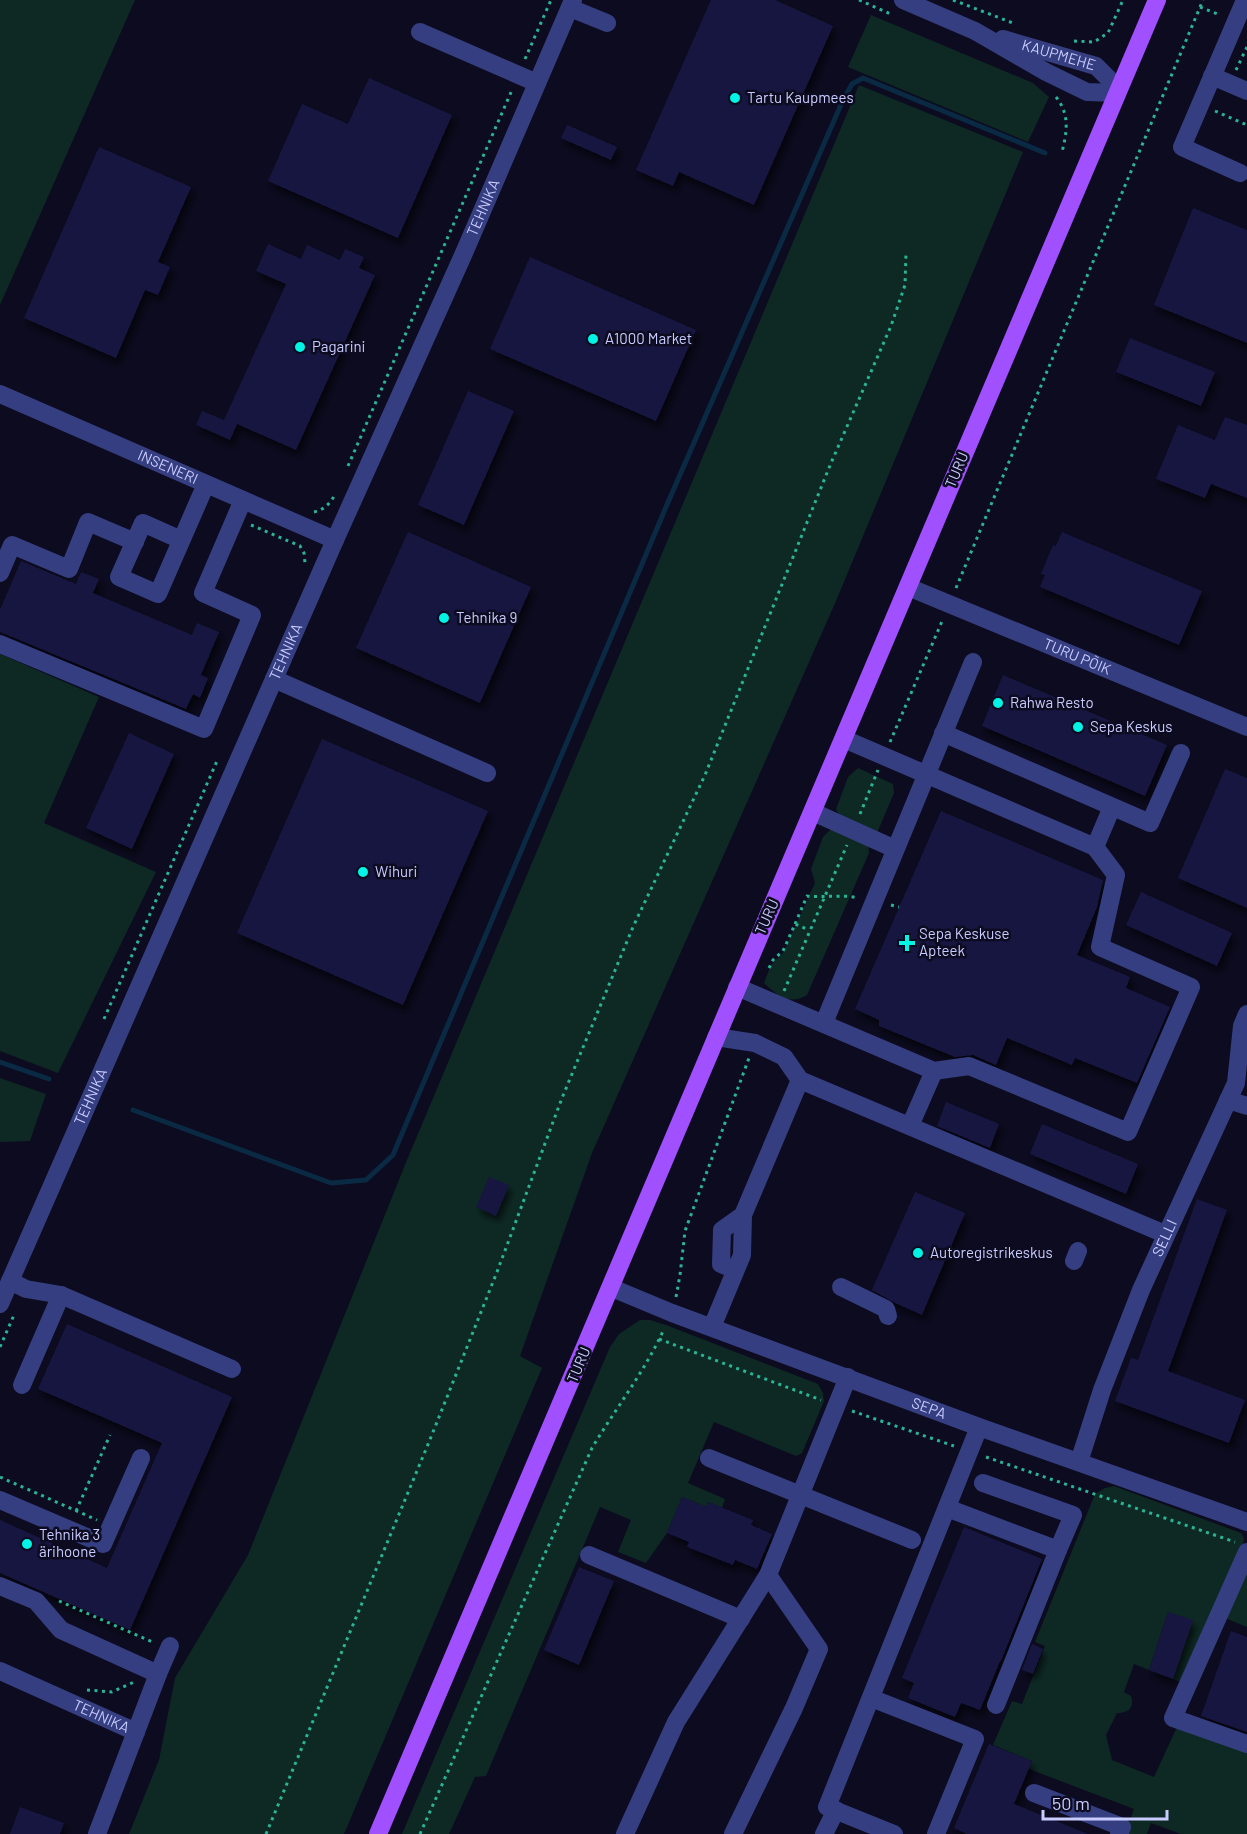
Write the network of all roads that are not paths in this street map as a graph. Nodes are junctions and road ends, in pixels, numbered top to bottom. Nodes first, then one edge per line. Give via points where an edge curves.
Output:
1 (1157, 0) edge
2 (1245, 0) edge
3 (572, 4) edge
4 (902, 9) edge
5 (607, 23) dead end
6 (975, 31) junction
7 (420, 32) dead end
8 (1212, 76) junction
9 (537, 83) junction
10 (1247, 91) edge
11 (1117, 93) junction
12 (1240, 173) dead end
13 (0, 394) edge
14 (206, 484) junction
15 (243, 500) junction
16 (181, 540) junction
17 (335, 540) junction
18 (135, 542) junction
19 (0, 573) edge
20 (908, 587) junction
21 (0, 644) edge
22 (973, 662) dead end
23 (274, 679) junction
24 (1247, 727) edge
25 (943, 733) junction
26 (844, 739) junction
27 (1181, 753) dead end
28 (487, 773) dead end
29 (926, 774) junction
30 (1112, 807) junction
31 (813, 812) junction
32 (1095, 847) junction
33 (895, 849) junction
34 (737, 987) junction
35 (1247, 1014) edge
36 (824, 1023) junction
37 (716, 1036) junction
38 (934, 1071) junction
39 (800, 1080) junction
40 (1228, 1100) junction
41 (1247, 1106) edge
42 (910, 1126) junction
43 (1165, 1234) junction
44 (10, 1281) junction
45 (841, 1287) dead end
46 (612, 1288) junction
47 (61, 1295) junction
48 (0, 1304) edge
49 (888, 1316) dead end
50 (712, 1327) junction
51 (232, 1369) dead end
52 (848, 1377) junction
53 (22, 1385) dead end
54 (980, 1427) junction
55 (141, 1458) dead end
56 (709, 1458) dead end
57 (1079, 1462) junction
58 (983, 1483) dead end
59 (801, 1495) junction
60 (0, 1500) edge
61 (947, 1508) junction
62 (1247, 1522) edge
63 (912, 1540) dead end
64 (1058, 1550) junction
65 (1247, 1552) edge
66 (589, 1555) dead end
67 (768, 1575) junction
68 (0, 1586) edge
69 (741, 1619) junction
70 (170, 1648) road end
71 (0, 1671) edge
72 (158, 1674) junction
73 (871, 1698) junction
74 (996, 1705) dead end
75 (136, 1732) junction
76 (1247, 1744) edge
77 (1034, 1793) dead end
78 (836, 1810) junction
79 (870, 1829) edge
80 (97, 1834) edge
81 (378, 1834) edge
82 (625, 1834) edge
83 (734, 1834) edge
84 (824, 1834) edge
85 (894, 1834) edge
86 (936, 1834) edge
87 (1119, 1834) edge

1 - 11 main road, TURU
2 - 8 street
3 - 5 street
3 - 9 street, TEHNIKA
4 - 6 street, KAUPMEHE
6 - 11 street, KAUPMEHE via 1087,92
6 - 11 street, KAUPMEHE via 1096,66
7 - 9 street
8 - 10 street
8 - 12 street via 1182,147
9 - 17 street, TEHNIKA
11 - 20 main road, TURU
13 - 14 street, INSENERI
14 - 15 street, INSENERI
14 - 16 street
15 - 17 street, INSENERI
15 - 21 street via 203,593 252,615 204,729
16 - 18 street via 143,523
16 - 18 street via 158,594 119,577
17 - 23 street, TEHNIKA
18 - 19 street via 88,522 69,569 12,545
20 - 24 street, TURU PÕIK
20 - 26 main road, TURU
22 - 25 street
23 - 28 street
23 - 44 street, TEHNIKA
25 - 29 street
25 - 30 street
26 - 29 street
26 - 31 main road, TURU
27 - 30 street via 1150,823
29 - 32 street
29 - 33 street
30 - 32 street
31 - 33 street
31 - 34 main road, TURU
32 - 38 street via 1116,875 1100,947 1191,987 1128,1132 969,1066
33 - 36 street
34 - 36 street
34 - 37 main road, TURU
35 - 40 street, SELLI via 1242,1026 1236,1083
36 - 38 street
37 - 39 street via 755,1043 784,1057
37 - 46 main road, TURU
38 - 42 street
39 - 42 street
39 - 50 street via 742,1215 742,1255
40 - 41 street
40 - 43 street, SELLI
42 - 43 street
43 - 57 street, SELLI via 1101,1390
44 - 47 street via 26,1289
44 - 48 street, TEHNIKA
45 - 49 street via 886,1309
46 - 50 street, SEPA
46 - 81 main road, TURU
47 - 51 street
47 - 53 street
50 - 52 street, SEPA
52 - 54 street, SEPA
52 - 59 street
54 - 57 street, SEPA
54 - 61 street
55 - 60 street via 103,1544
56 - 59 street
57 - 62 street, SEPA
58 - 64 street via 1073,1515
59 - 63 street
59 - 67 street
61 - 64 street
61 - 73 street
64 - 74 street
65 - 76 street via 1173,1718
66 - 69 street
67 - 69 street
67 - 83 street via 819,1649
68 - 72 street via 36,1601 61,1630
69 - 82 street via 676,1722
70 - 72 street
71 - 75 street, TEHNIKA
72 - 75 street
73 - 78 street via 827,1807
73 - 86 street via 975,1739
75 - 80 street, TEHNIKA
77 - 87 street via 1122,1827
78 - 79 street
78 - 84 street
79 - 85 street

